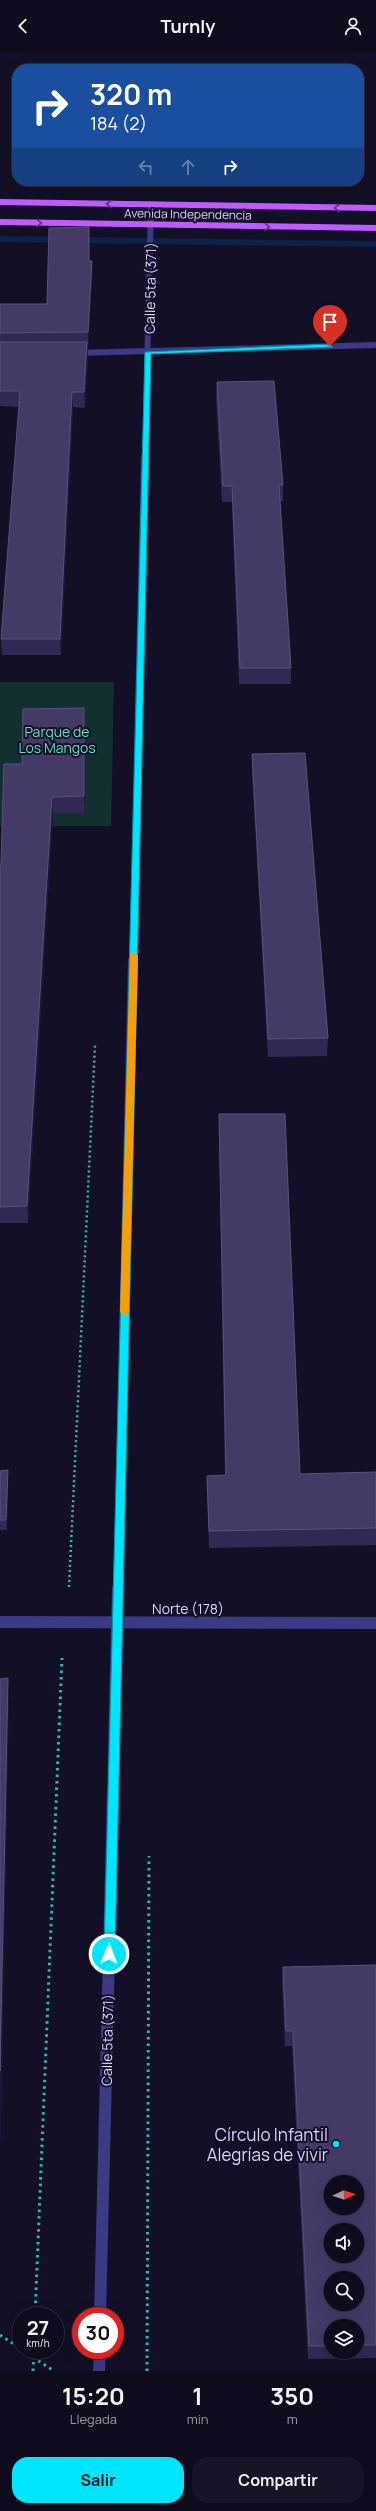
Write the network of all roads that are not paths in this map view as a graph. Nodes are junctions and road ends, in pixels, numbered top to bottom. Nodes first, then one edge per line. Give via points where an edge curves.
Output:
1 (0, 202) edge
2 (151, 204) junction
3 (376, 208) edge
4 (0, 222) edge
5 (151, 225) junction
6 (376, 228) edge
7 (376, 345) edge
8 (148, 352) junction
9 (62, 353) edge
10 (0, 1622) edge
11 (118, 1622) junction
12 (376, 1623) edge
13 (100, 2307) edge
14 (100, 2359) edge
15 (99, 2371) edge

2 -> 1 main road, Avenida Independencia
3 -> 2 main road, Avenida Independencia
2 - 5 street, Calle 5ta (371)
4 -> 5 main road, Avenida Independencia
5 -> 6 main road, Avenida Independencia
5 - 8 street, Calle 5ta (371)
7 - 8 street
8 - 9 street
8 - 11 street, Calle 5ta (371)
10 - 11 street, Norte (178)
11 - 12 street, Norte (178)
11 - 13 street, Calle 5ta (371)
14 - 15 street

